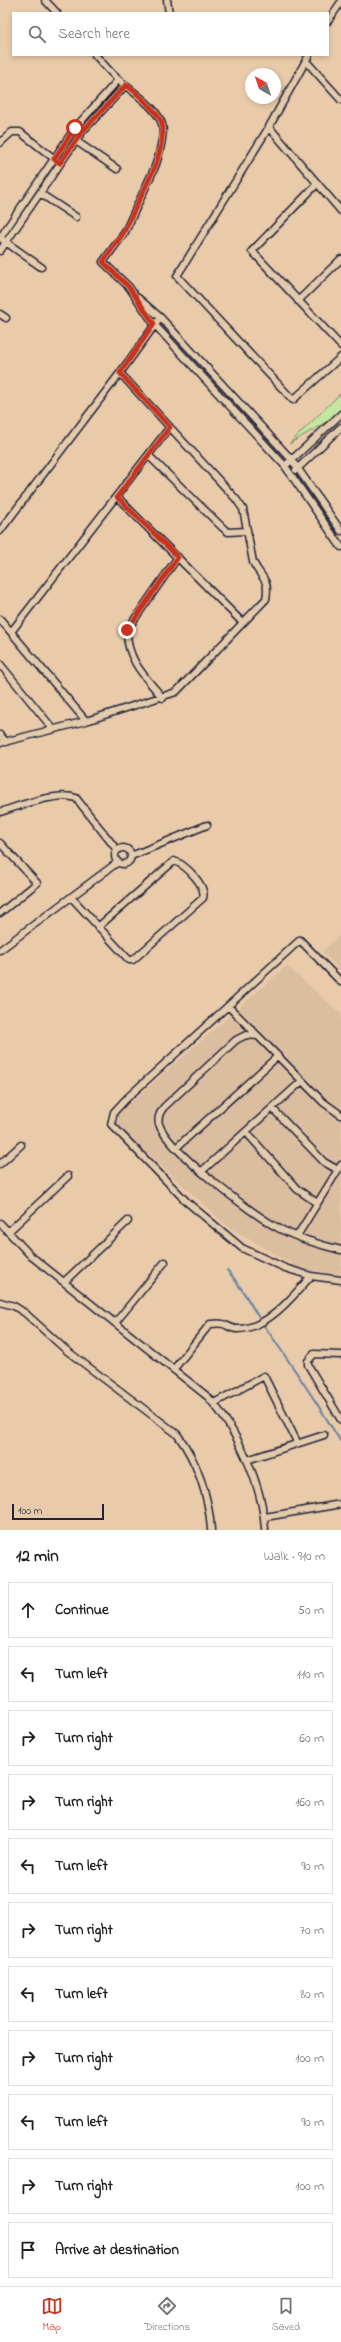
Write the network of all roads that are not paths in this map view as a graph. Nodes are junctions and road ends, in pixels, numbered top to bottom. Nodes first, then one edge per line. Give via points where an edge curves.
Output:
1 (45, 0) edge
2 (168, 0) edge
3 (341, 2) edge
4 (56, 12) edge
5 (169, 12) edge
6 (329, 20) edge
7 (96, 56) edge
8 (308, 56) edge
9 (306, 61) junction
10 (118, 80) junction
11 (126, 85) junction
12 (341, 100) edge
13 (269, 127) junction
14 (76, 141) junction
15 (0, 143) edge
16 (54, 159) junction
17 (60, 163) junction
18 (117, 169) dead end
19 (317, 184) junction
20 (41, 194) junction
21 (341, 211) edge
22 (76, 217) dead end
23 (0, 238) edge
24 (6, 242) junction
25 (0, 251) edge
26 (341, 259) edge
27 (42, 266) dead end
28 (136, 297) junction
29 (298, 301) junction
30 (161, 318) junction
31 (154, 324) junction
32 (341, 346) edge
33 (341, 356) edge
34 (120, 373) junction
35 (341, 414) edge
36 (170, 427) junction
37 (341, 427) edge
38 (149, 456) junction
39 (292, 460) junction
40 (285, 466) junction
41 (298, 468) junction
42 (291, 475) junction
43 (117, 497) junction
44 (0, 531) edge
45 (341, 531) edge
46 (246, 532) junction
47 (341, 547) edge
48 (178, 557) junction
49 (0, 620) edge
50 (243, 623) junction
51 (11, 632) junction
52 (0, 664) edge
53 (163, 698) junction
54 (86, 721) junction
55 (53, 729) junction
56 (0, 735) edge
57 (3, 742) edge
58 (0, 812) edge
59 (207, 825) dead end
60 (0, 843) edge
61 (117, 850) junction
62 (130, 856) junction
63 (118, 862) junction
64 (71, 897) junction
65 (1, 910) edge
66 (98, 927) junction
67 (0, 950) edge
68 (341, 982) edge
69 (228, 1006) junction
70 (258, 1036) junction
71 (278, 1056) junction
72 (302, 1081) junction
73 (272, 1108) junction
74 (341, 1116) edge
75 (246, 1132) junction
76 (21, 1145) dead end
77 (176, 1148) junction
78 (0, 1164) edge
79 (339, 1167) edge
80 (202, 1171) junction
81 (68, 1176) dead end
82 (317, 1203) junction
83 (128, 1220) dead end
84 (0, 1223) edge
85 (8, 1232) junction
86 (297, 1236) junction
87 (341, 1250) edge
88 (165, 1262) dead end
89 (311, 1276) junction
90 (341, 1280) edge
91 (64, 1282) junction
92 (1, 1300) edge
93 (115, 1323) junction
94 (341, 1355) edge
95 (174, 1369) junction
96 (214, 1403) junction
97 (341, 1420) edge
98 (324, 1435) dead end
99 (297, 1442) junction
100 (247, 1460) junction
101 (341, 1504) edge
102 (265, 1517) junction
103 (211, 1530) edge
104 (265, 1530) edge

1 - 4 street
2 - 5 street
3 - 6 street
7 - 10 street
8 - 9 street
9 - 12 street
9 - 13 street
10 - 11 street
10 - 16 street via 75,128
11 - 14 street
11 - 28 street via 137,94 162,126 158,159 154,169 124,232 103,262
13 - 19 street
13 - 33 street via 177,276 293,400
14 - 17 street
14 - 18 street
15 - 16 street via 12,132 20,132
16 - 17 street
16 - 23 street
17 - 20 street
19 - 21 street
19 - 29 street via 252,251
20 - 22 street
20 - 24 street
23 - 24 street
24 - 25 street
24 - 27 street
26 - 29 street
28 - 30 street via 149,305
28 - 31 street
29 - 32 street
30 - 31 street
30 - 39 street
31 - 34 street
31 - 40 street
34 - 36 street
34 - 44 street
35 - 39 street
36 - 38 street
36 - 46 street via 236,499 243,509
37 - 41 street
38 - 43 street
38 - 46 street via 228,532
39 - 40 street
39 - 41 street
40 - 42 street
41 - 42 street
41 - 45 street
42 - 47 street
43 - 48 street
43 - 51 street
46 - 50 street via 253,562 266,579 268,588 266,599
48 - 50 street
48 - 53 street via 127,630 130,654 136,666
49 - 51 street
50 - 53 street via 176,692
51 - 54 street
52 - 55 street
53 - 54 street
54 - 55 street
55 - 57 street
56 - 57 street
58 - 61 street via 69,795 76,798
59 - 62 street
60 - 65 street via 37,884
61 - 62 street via 125,848
61 - 63 street via 115,855
62 - 63 street via 126,863
63 - 64 street
64 - 66 street
64 - 67 street
66 - 66 street via 174,861 180,862 202,887 203,898 133,960 129,960
68 - 69 street via 300,940
69 - 70 street
69 - 89 street via 127,1098 114,1112 111,1124 187,1202 242,1248 285,1268
70 - 71 street
70 - 77 street via 246,1035 236,1040 158,1115 158,1124
71 - 72 street
71 - 77 street
72 - 73 street
72 - 74 street
73 - 75 street
73 - 79 street via 324,1162
75 - 80 street
75 - 82 street via 297,1189
76 - 78 street
77 - 80 street
79 - 82 street
80 - 86 street via 273,1225
81 - 85 street
82 - 86 street
83 - 91 street
84 - 85 street
85 - 91 street via 31,1256
86 - 87 street
88 - 93 street
89 - 90 street
89 - 95 street via 292,1297 261,1321 236,1329 222,1323 210,1324
91 - 93 street
92 - 103 street via 25,1314 66,1350 177,1434 186,1446 200,1476 210,1513
93 - 95 street
94 - 97 street via 314,1354 308,1365
95 - 96 street
96 - 99 street via 264,1376
96 - 100 street via 233,1430
98 - 99 street
99 - 100 street
100 - 102 street
101 - 102 street
102 - 104 street

